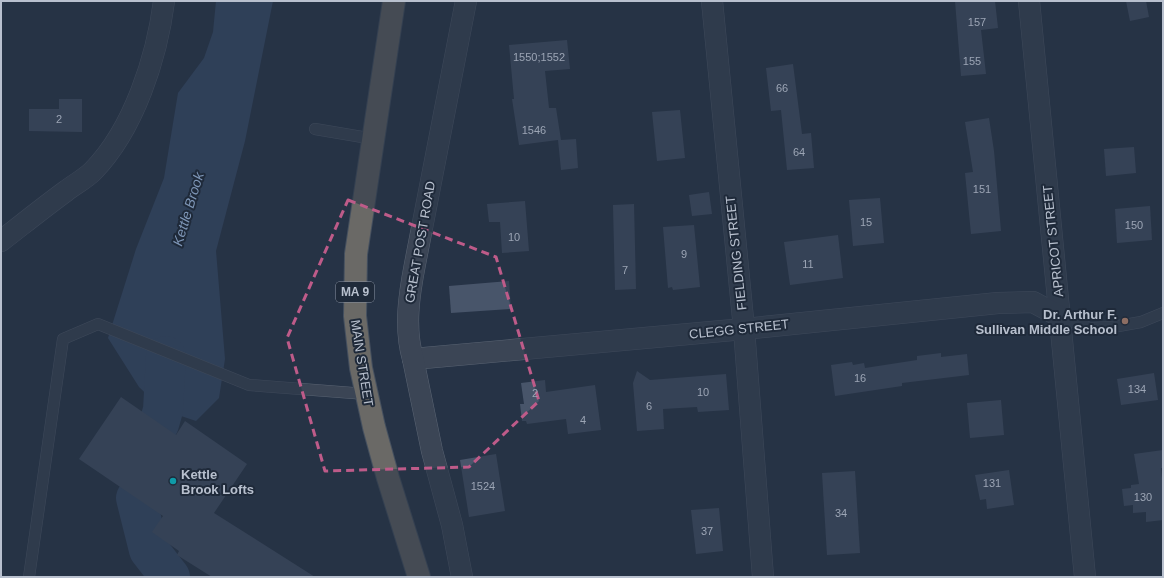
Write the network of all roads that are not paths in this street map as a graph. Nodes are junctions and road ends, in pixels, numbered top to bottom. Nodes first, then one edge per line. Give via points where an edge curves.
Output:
1 (164, 1) edge
2 (394, 1) edge
3 (466, 1) edge
4 (712, 1) edge
5 (1029, 1) edge
6 (315, 129) dead end
7 (374, 139) junction
8 (1, 241) edge
9 (1163, 314) edge
10 (1061, 317) junction
11 (744, 329) junction
12 (413, 359) junction
13 (366, 394) junction
14 (29, 577) edge
15 (419, 577) edge
16 (462, 577) edge
17 (763, 577) edge
18 (1085, 577) edge

1 - 8 street via 158,40 144,82 111,149 93,171
2 - 7 highway, MAIN STREET / MA 9
3 - 12 street, GREAT POST ROAD via 410,291 408,335
4 - 11 street, FIELDING STREET
5 - 10 street, APRICOT STREET
6 - 7 lane
7 - 13 highway, MAIN STREET / MA 9 via 356,254 357,342
9 - 10 lane via 1141,322 1090,328
10 - 11 street, CLEGG STREET via 1033,302 998,302
10 - 18 street, APRICOT STREET
11 - 12 street, CLEGG STREET
11 - 17 street, FIELDING STREET
12 - 16 street, GREAT POST ROAD
13 - 14 lane via 249,385 98,324 63,339
13 - 15 highway, MAIN STREET / MA 9 via 388,478

